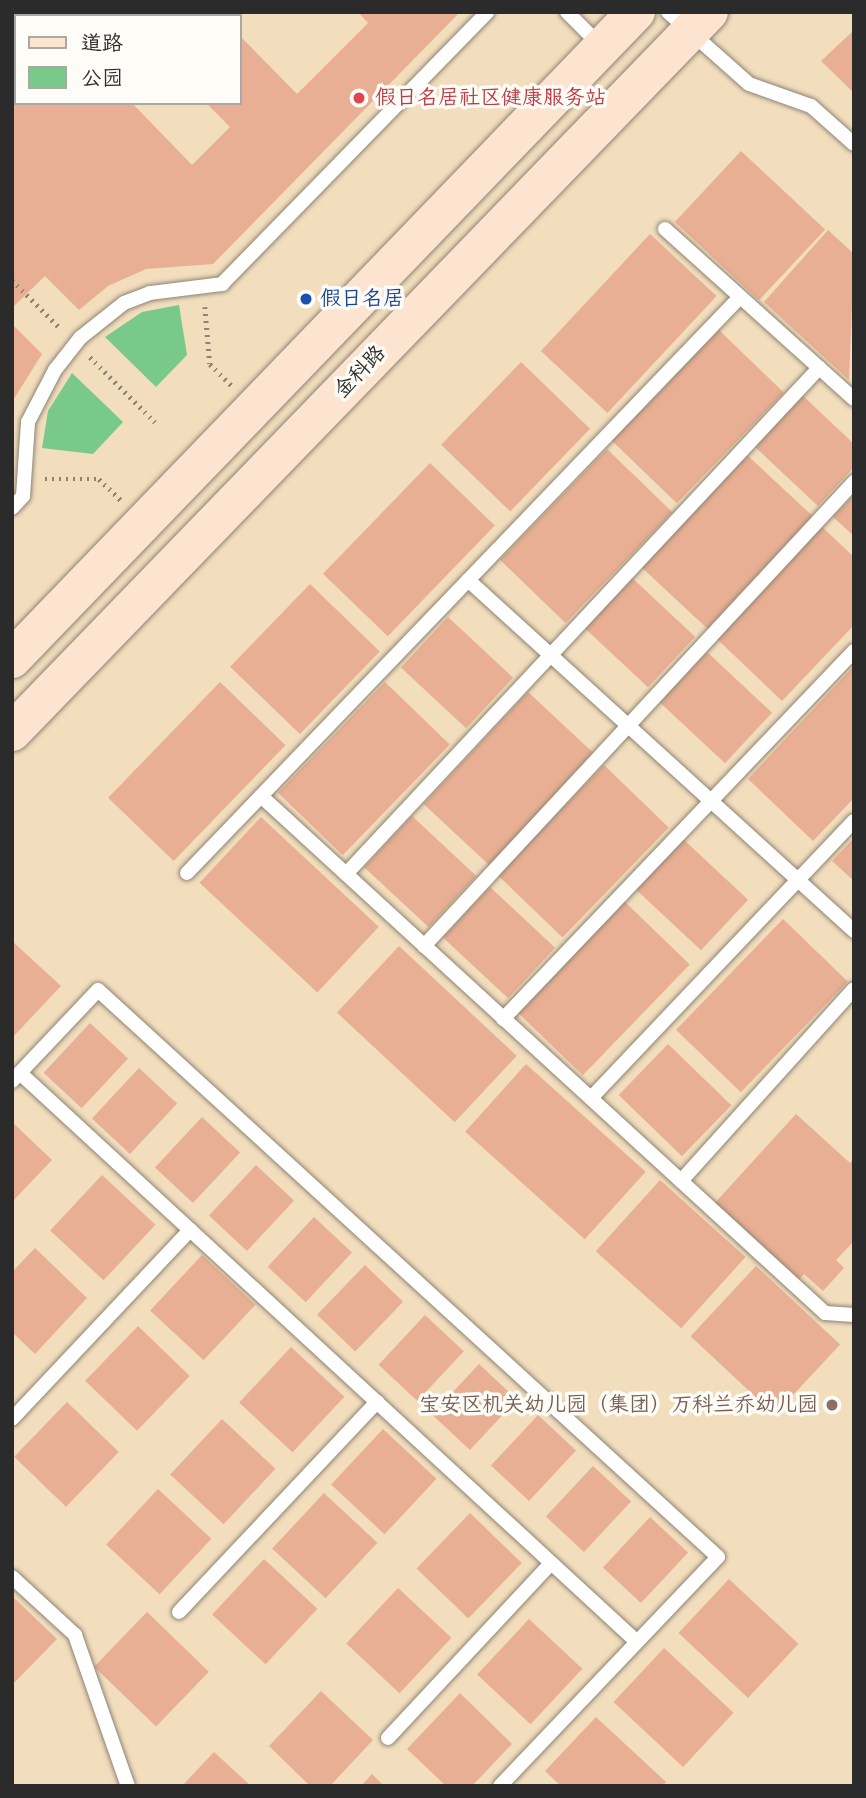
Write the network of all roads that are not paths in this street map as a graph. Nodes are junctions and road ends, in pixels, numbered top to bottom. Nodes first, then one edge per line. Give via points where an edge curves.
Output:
1 (487, 12) edge
2 (567, 12) edge
3 (636, 12) edge
4 (689, 19) edge
5 (602, 47) junction
6 (854, 144) edge
7 (665, 229) dead end
8 (740, 296) junction
9 (819, 368) junction
10 (854, 399) edge
11 (854, 482) edge
12 (180, 485) junction
13 (12, 508) edge
14 (216, 521) junction
15 (468, 580) junction
16 (854, 651) edge
17 (550, 655) junction
18 (12, 659) edge
19 (627, 725) junction
20 (12, 732) edge
21 (261, 796) junction
22 (711, 801) junction
23 (854, 821) edge
24 (187, 873) dead end
25 (346, 874) junction
26 (798, 880) junction
27 (854, 931) edge
28 (424, 946) junction
29 (854, 989) edge
30 (503, 1019) junction
31 (16, 1077) edge
32 (590, 1098) junction
33 (681, 1181) junction
34 (191, 1230) junction
35 (854, 1315) edge
36 (377, 1402) junction
37 (12, 1419) edge
38 (551, 1563) junction
39 (12, 1577) edge
40 (179, 1612) dead end
41 (637, 1642) junction
42 (388, 1738) dead end
43 (128, 1786) edge
44 (500, 1786) edge

1 - 13 lane via 222,284 124,303 80,338 55,370 29,422 23,496
2 - 5 lane
3 - 5 main road
4 - 6 lane via 749,84 811,106
4 - 14 main road, 金科路
5 - 12 main road
7 - 8 lane
8 - 9 lane
8 - 15 lane
9 - 10 lane
9 - 17 lane
11 - 19 lane
12 - 14 main road via 194,477 216,484 223,499
12 - 18 main road
14 - 20 main road, 金科路
15 - 17 lane
15 - 21 lane
16 - 22 lane
17 - 19 lane
17 - 25 lane
19 - 22 lane
19 - 28 lane
21 - 24 lane
21 - 25 lane
22 - 26 lane
22 - 30 lane
23 - 26 lane
25 - 28 lane
26 - 27 lane
26 - 32 lane
28 - 30 lane
29 - 33 lane
30 - 32 lane
31 - 34 lane
31 - 41 lane via 97,990 718,1557
32 - 33 lane
33 - 35 lane via 825,1314
34 - 36 lane
34 - 37 lane
36 - 38 lane
36 - 40 lane
38 - 41 lane
38 - 42 lane
39 - 43 lane via 75,1635
41 - 44 lane

